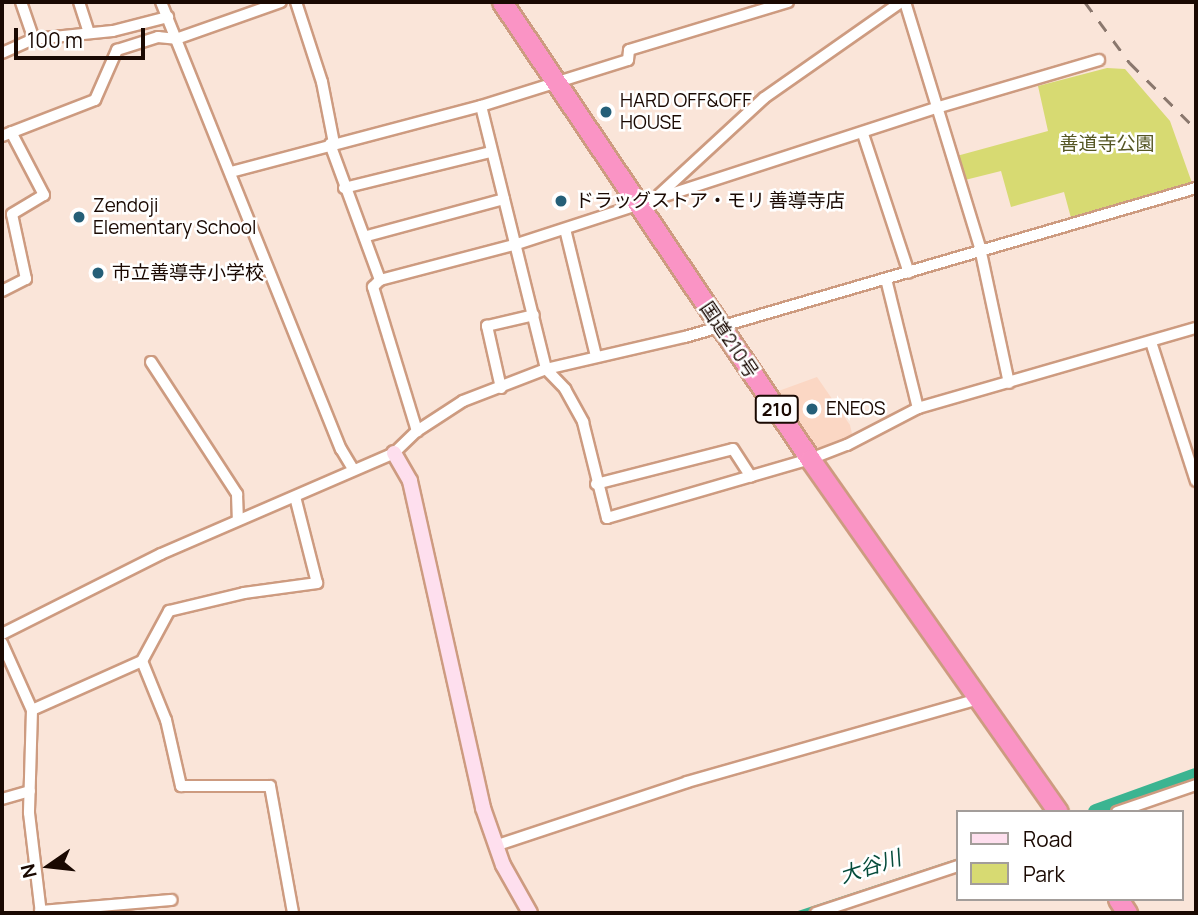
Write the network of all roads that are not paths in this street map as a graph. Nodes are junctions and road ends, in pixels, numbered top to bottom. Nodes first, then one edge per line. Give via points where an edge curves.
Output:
1 (21, 2) edge
2 (79, 2) edge
3 (161, 2) edge
4 (281, 2) edge
5 (296, 2) edge
6 (502, 2) edge
7 (788, 2) edge
8 (903, 2) edge
9 (168, 17) junction
10 (89, 32) junction
11 (34, 39) junction
12 (176, 39) junction
13 (2, 53) edge
14 (1099, 60) dead end
15 (558, 82) junction
16 (481, 106) junction
17 (936, 108) junction
18 (6, 134) edge
19 (863, 134) junction
20 (332, 144) junction
21 (492, 152) junction
22 (231, 172) junction
23 (344, 188) junction
24 (1196, 188) edge
25 (504, 199) junction
26 (638, 206) junction
27 (565, 229) junction
28 (367, 236) junction
29 (517, 244) junction
30 (980, 247) junction
31 (909, 273) junction
32 (886, 279) junction
33 (380, 280) junction
34 (2, 291) edge
35 (534, 314) junction
36 (719, 325) junction
37 (1196, 328) edge
38 (1151, 342) junction
39 (596, 356) junction
40 (151, 362) dead end
41 (547, 369) junction
42 (1009, 383) junction
43 (501, 388) junction
44 (918, 408) junction
45 (417, 431) junction
46 (394, 453) junction
47 (810, 459) junction
48 (352, 467) junction
49 (751, 477) junction
50 (1196, 481) edge
51 (596, 484) junction
52 (295, 497) junction
53 (238, 519) junction
54 (2, 634) edge
55 (2, 643) edge
56 (142, 661) junction
57 (979, 699) junction
58 (32, 710) junction
59 (1196, 785) edge
60 (30, 791) junction
61 (2, 799) edge
62 (1057, 810) edge
63 (1123, 810) edge
64 (495, 846) junction
65 (956, 867) edge
66 (172, 900) dead end
67 (40, 912) edge
68 (293, 913) edge
69 (530, 913) edge
70 (816, 913) edge

1 - 11 street
2 - 10 street
3 - 9 street
4 - 12 street
5 - 20 street via 322,82
6 - 15 highway, 国道210号 / 210
7 - 15 street via 629,50 628,60
8 - 17 street
8 - 26 street via 764,97 668,190
9 - 10 street
9 - 12 street
10 - 11 street
11 - 13 street
12 - 18 street via 158,37 117,50 95,100
12 - 22 street
14 - 17 street
15 - 16 street
15 - 26 highway, 国道210号 / 210
16 - 20 street
16 - 21 street
17 - 19 street
17 - 30 street
18 - 34 street via 44,195 12,214 26,279
19 - 26 street
19 - 31 street
20 - 22 street
20 - 23 street
21 - 23 street
21 - 25 street
22 - 48 street
23 - 28 street
24 - 30 street
25 - 28 street
25 - 29 street
26 - 27 street
26 - 36 highway, 国道210号 / 210
27 - 29 street
27 - 39 street
28 - 33 street
29 - 33 street
29 - 35 street
30 - 31 street
30 - 42 street
31 - 32 street
32 - 36 street
32 - 44 street
33 - 45 street via 373,287
35 - 41 street
35 - 43 street via 487,326
36 - 39 street
36 - 47 highway, 国道210号 / 210
37 - 38 street
38 - 42 street
38 - 50 street
39 - 41 street
40 - 53 street via 237,494
41 - 43 street
41 - 51 street via 565,389 583,422
42 - 44 street
43 - 45 street via 463,401
44 - 47 street
45 - 46 street
46 - 48 street
46 - 64 street via 410,481 469,752
47 - 49 street
47 - 57 highway, 国道210号 / 210
48 - 52 street
49 - 51 street via 733,449
49 - 51 street via 607,518
52 - 53 street
52 - 56 street via 317,583 244,593 169,611
53 - 54 street
55 - 58 street
56 - 58 street
56 - 68 street via 166,720 181,786 270,786
57 - 62 highway, 国道210号 / 210
57 - 64 street via 687,782
58 - 60 street
59 - 63 street
60 - 61 street
60 - 67 street
64 - 69 street
65 - 70 street
66 - 67 street

